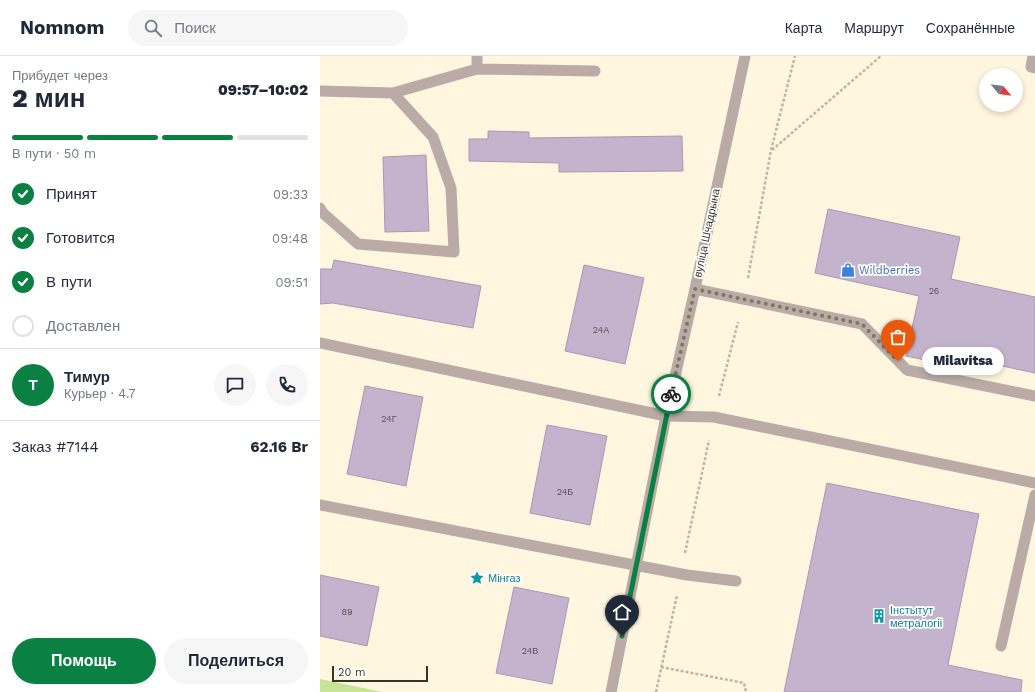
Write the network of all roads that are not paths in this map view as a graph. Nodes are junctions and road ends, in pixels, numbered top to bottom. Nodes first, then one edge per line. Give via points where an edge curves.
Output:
1 (477, 56) edge
2 (745, 56) edge
3 (1033, 56) edge
4 (1035, 68) edge
5 (477, 69) junction
6 (595, 71) dead end
7 (320, 91) edge
8 (393, 93) junction
9 (320, 208) edge
10 (695, 289) junction
11 (320, 343) edge
12 (1035, 396) edge
13 (666, 416) junction
14 (1035, 483) edge
15 (1035, 495) edge
16 (320, 505) edge
17 (636, 565) junction
18 (736, 581) dead end
19 (1001, 646) dead end
20 (611, 692) edge

1 - 5 street
2 - 10 street, вуліца Шчадрына
3 - 4 street via 1031,67
5 - 6 street
5 - 8 street
7 - 8 street
8 - 9 street via 433,137 450,188 454,252 358,244
10 - 12 street via 862,324 907,370
10 - 13 street, вуліца Шчадрына
11 - 13 street
13 - 14 street via 714,417
13 - 17 street, вуліца Шчадрына
15 - 19 street
16 - 17 street
17 - 18 street
17 - 20 street, вуліца Шчадрына

